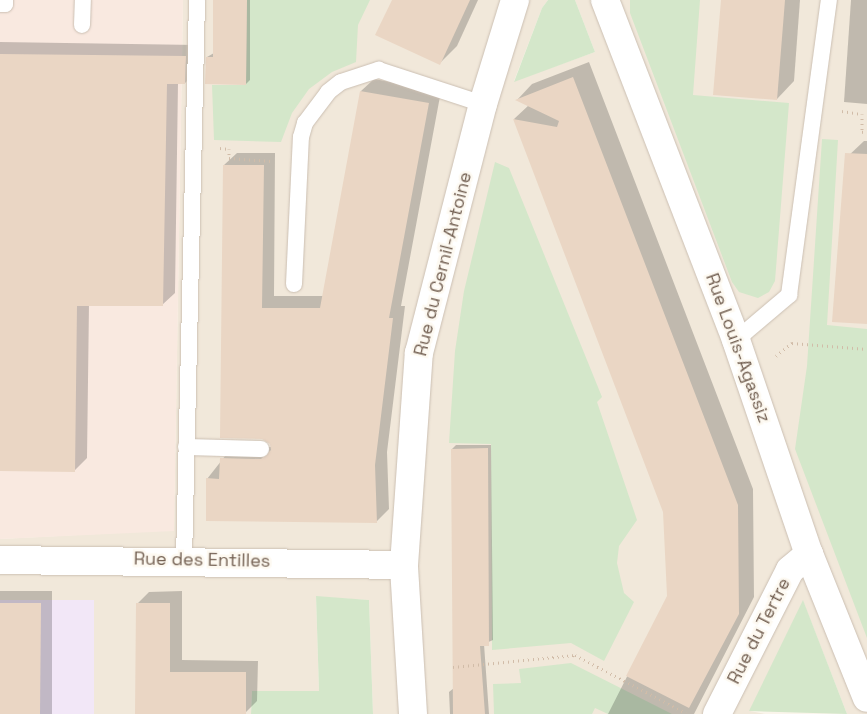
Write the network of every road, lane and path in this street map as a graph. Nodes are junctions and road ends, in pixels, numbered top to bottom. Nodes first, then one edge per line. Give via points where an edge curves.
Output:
1 (5, 0) edge
2 (83, 0) edge
3 (196, 0) edge
4 (515, 0) edge
5 (605, 0) edge
6 (829, 0) edge
7 (0, 4) edge
8 (82, 25) dead end
9 (483, 104) junction
10 (839, 111) dead end
11 (867, 130) edge
12 (216, 148) dead end
13 (273, 161) dead end
14 (294, 284) dead end
15 (736, 340) junction
16 (808, 344) dead end
17 (867, 349) edge
18 (186, 447) junction
19 (261, 448) dead end
20 (809, 554) junction
21 (0, 560) edge
22 (184, 560) junction
23 (404, 564) junction
24 (453, 667) dead end
25 (867, 698) edge
26 (413, 714) edge
27 (688, 714) edge
28 (717, 714) edge

1 - 7 lane via 5,4
2 - 8 lane
3 - 18 lane
4 - 9 street, Rue du Cernil-Antoine
5 - 15 street, Rue Louis-Agassiz
6 - 15 lane via 789,295
9 - 14 lane via 379,70 341,82 328,92 305,123 301,137
9 - 23 street, Rue du Cernil-Antoine via 419,353
10 - 11 path via 862,114 862,132
12 - 13 path via 229,149 229,158
15 - 20 street, Rue Louis-Agassiz
16 - 17 path
18 - 19 lane
18 - 22 lane
20 - 25 street, Rue Louis-Agassiz
20 - 28 street, Rue du Tertre via 790,570
21 - 22 street, Rue des Entilles
22 - 23 street, Rue des Entilles
23 - 26 street, Rue du Cernil-Antoine
24 - 27 path via 576,655

